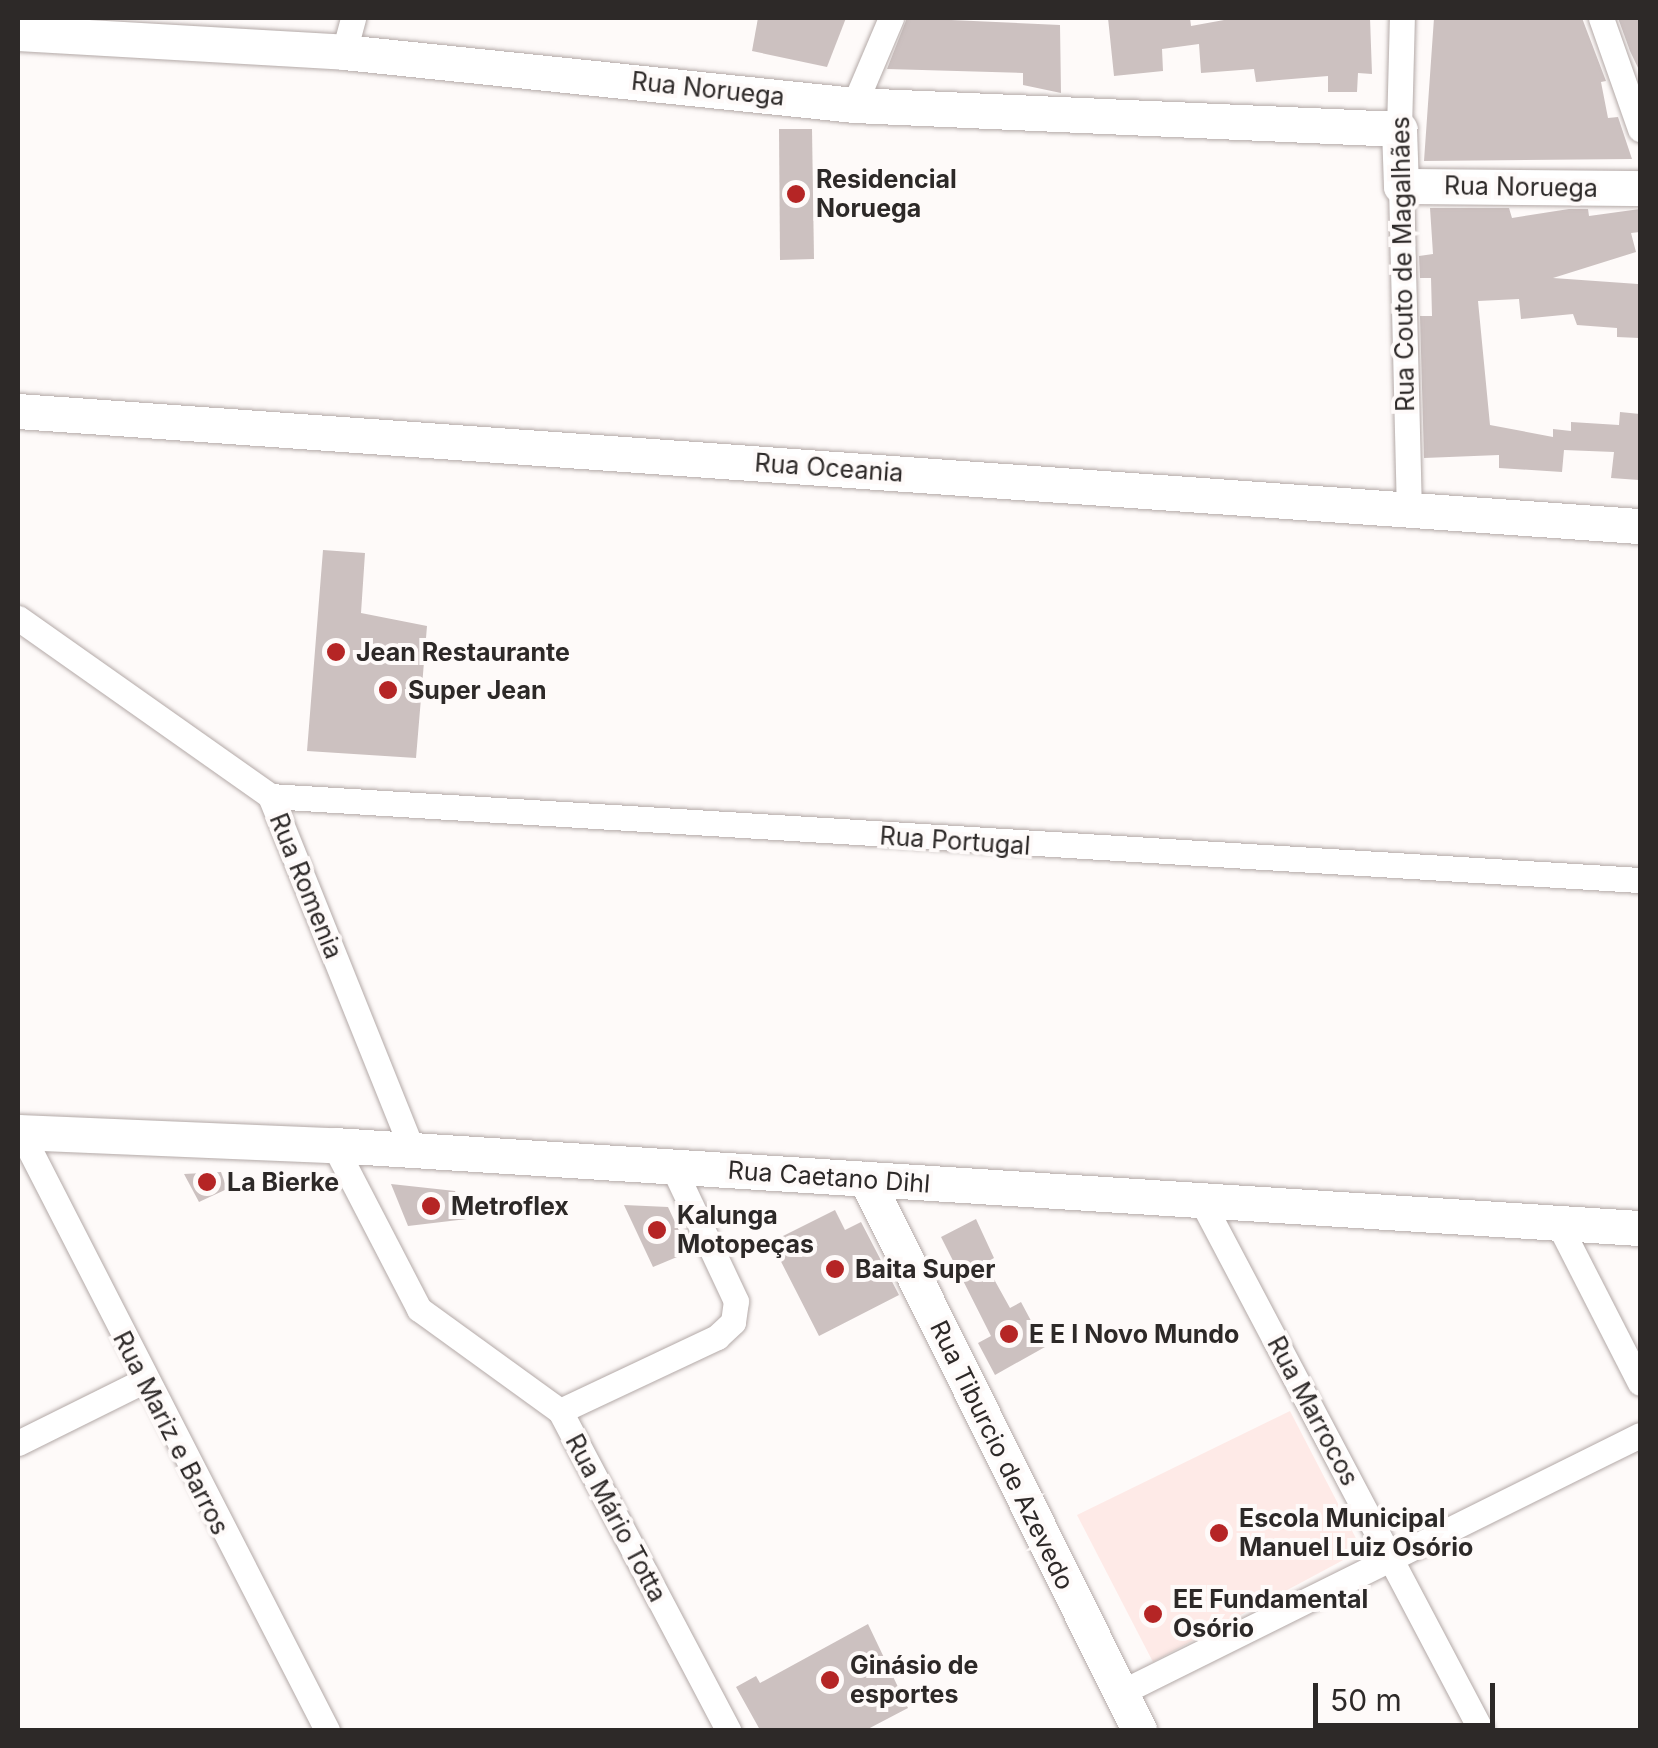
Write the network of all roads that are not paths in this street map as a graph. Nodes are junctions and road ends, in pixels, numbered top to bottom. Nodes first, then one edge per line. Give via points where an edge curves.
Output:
1 (354, 18) edge
2 (891, 18) edge
3 (1402, 18) edge
4 (1601, 18) edge
5 (18, 33) edge
6 (344, 52) junction
7 (854, 104) junction
8 (1399, 128) junction
9 (1640, 129) edge
10 (1401, 186) junction
11 (1640, 188) edge
12 (18, 411) edge
13 (1409, 511) junction
14 (1640, 526) edge
15 (18, 618) edge
16 (270, 796) junction
17 (1640, 880) edge
18 (19, 1130) edge
19 (334, 1145) junction
20 (412, 1150) junction
21 (673, 1167) junction
22 (866, 1179) junction
23 (1200, 1198) junction
24 (1556, 1219) junction
25 (1640, 1228) edge
26 (143, 1381) junction
27 (1640, 1384) edge
28 (560, 1411) junction
29 (1640, 1435) edge
30 (18, 1443) edge
31 (1391, 1559) junction
32 (1120, 1693) junction
33 (327, 1730) edge
34 (728, 1730) edge
35 (1139, 1730) edge
36 (1481, 1730) edge

1 - 6 street
2 - 7 street
3 - 8 street, Rua Couto de Magalhães
4 - 9 street
5 - 6 street, Rua Noruega
6 - 7 street, Rua Noruega
7 - 8 street, Rua Noruega
8 - 10 street, Rua Couto de Magalhães
10 - 11 street, Rua Noruega
10 - 13 street, Rua Couto de Magalhães
12 - 13 street, Rua Oceania
13 - 14 street, Rua Oceania
15 - 16 street, Rua Romenia
16 - 17 street, Rua Portugal
16 - 20 street, Rua Romenia
18 - 19 street, Rua Caetano Dihl
18 - 26 street, Rua Mariz e Barros
19 - 20 street, Rua Caetano Dihl
19 - 28 street, Rua Mário Totta via 419,1309
20 - 21 street, Rua Caetano Dihl
21 - 22 street, Rua Caetano Dihl
21 - 28 street via 736,1301 733,1322 717,1338
22 - 23 street, Rua Caetano Dihl
22 - 32 street, Rua Tiburcio de Azevedo
23 - 24 street, Rua Caetano Dihl
23 - 31 street, Rua Marrocos
24 - 25 street, Rua Caetano Dihl
24 - 27 street
26 - 30 street
26 - 33 street, Rua Mariz e Barros
28 - 34 street, Rua Mário Totta
29 - 31 street
31 - 32 street
31 - 36 street, Rua Marrocos
32 - 35 street, Rua Tiburcio de Azevedo

